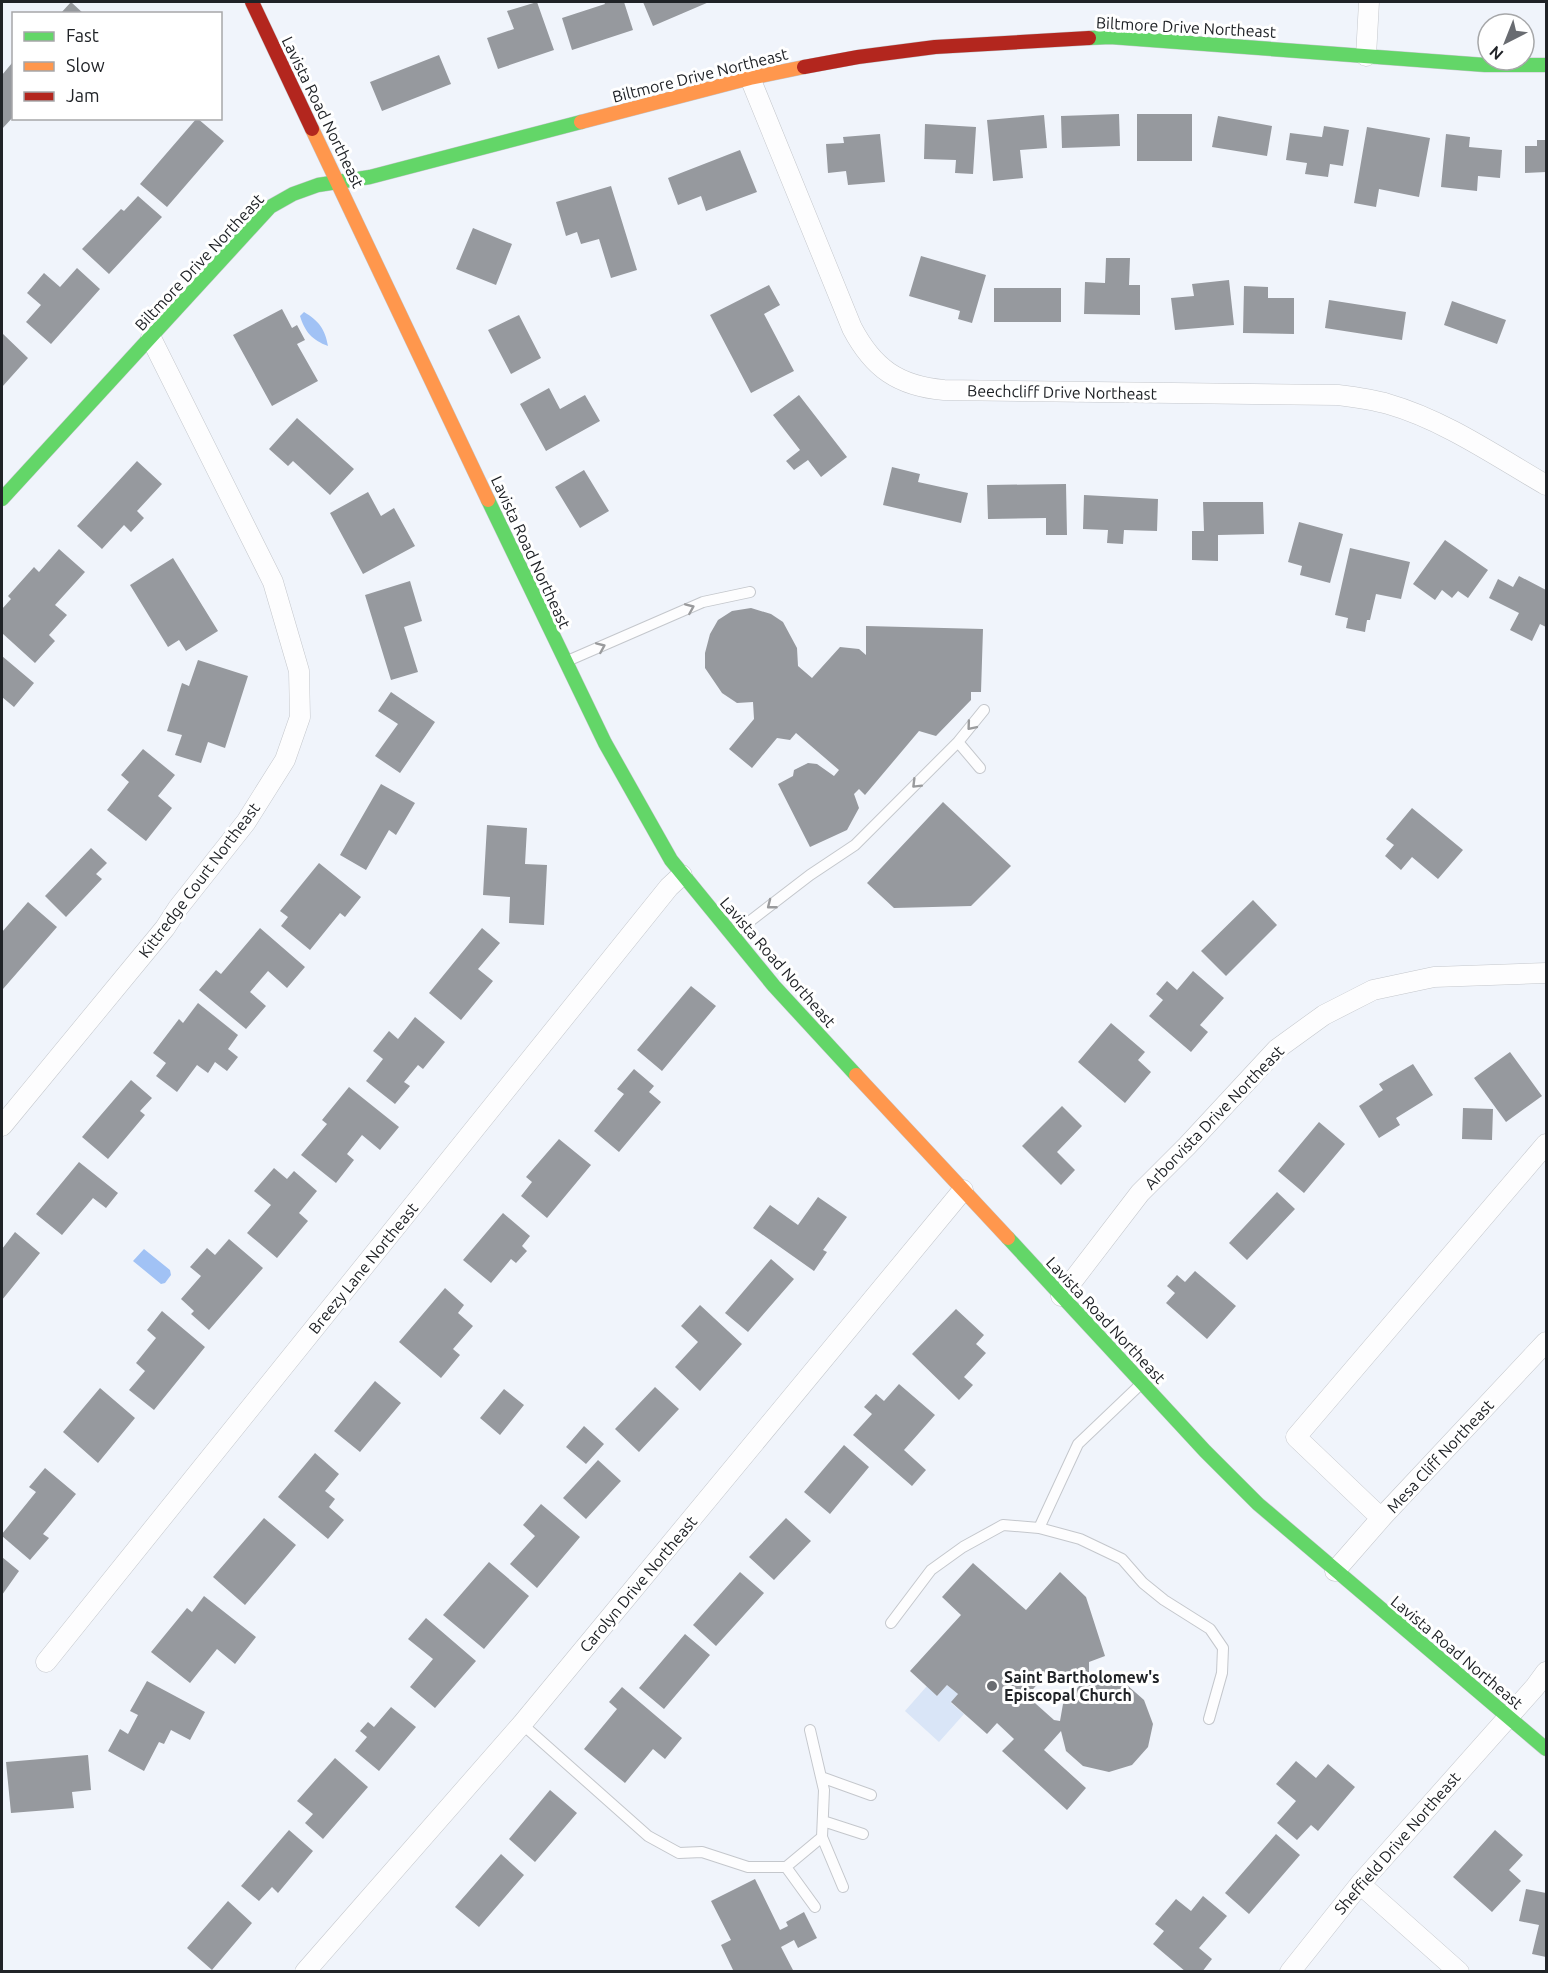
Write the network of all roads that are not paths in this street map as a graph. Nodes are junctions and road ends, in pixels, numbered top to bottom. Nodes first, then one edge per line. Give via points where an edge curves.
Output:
1 (252, 2) edge
2 (1369, 2) edge
3 (1366, 56) junction
4 (1546, 65) edge
5 (750, 78) junction
6 (339, 182) junction
7 (151, 338) junction
8 (1546, 485) edge
9 (2, 500) edge
10 (750, 592) dead end
11 (565, 662) junction
12 (984, 710) dead end
13 (958, 742) junction
14 (980, 768) dead end
15 (682, 875) junction
16 (732, 935) junction
17 (1546, 973) edge
18 (2, 1126) edge
19 (1546, 1144) edge
20 (963, 1190) junction
21 (1061, 1296) junction
22 (1546, 1342) edge
23 (1142, 1383) junction
24 (1381, 1518) junction
25 (1039, 1528) junction
26 (1335, 1571) junction
27 (891, 1623) dead end
28 (46, 1662) dead end
29 (1546, 1672) edge
30 (1508, 1717) junction
31 (1209, 1719) dead end
32 (522, 1724) junction
33 (810, 1730) dead end
34 (1546, 1749) edge
35 (821, 1777) junction
36 (871, 1795) dead end
37 (823, 1821) junction
38 (863, 1834) dead end
39 (822, 1837) junction
40 (786, 1867) junction
41 (1360, 1884) junction
42 (843, 1887) dead end
43 (815, 1907) dead end
44 (305, 1971) edge
45 (1290, 1971) edge
46 (1459, 1971) edge

1 - 6 main road, Lavista Road Northeast
2 - 3 street
3 - 4 main road, Biltmore Drive Northeast via 1485,65
3 - 5 main road, Biltmore Drive Northeast via 1110,37 935,46
5 - 6 main road, Biltmore Drive Northeast
5 - 8 street, Beechcliff Drive Northeast via 852,328 867,352 899,380 944,390 1338,395 1367,399 1436,423
6 - 7 main road, Biltmore Drive Northeast via 292,194 270,207
6 - 11 main road, Lavista Road Northeast
7 - 9 main road, Biltmore Drive Northeast
7 - 18 street, Kittredge Court Northeast via 273,582 299,671 300,717 285,760 246,822 165,928
11 -> 10 lane via 703,602
11 - 15 main road, Lavista Road Northeast via 605,743
12 -> 13 lane
13 - 14 lane
13 -> 16 lane via 855,845
15 - 16 main road, Lavista Road Northeast
15 - 28 street, Breezy Lane Northeast
16 - 20 main road, Lavista Road Northeast via 774,986
17 - 21 street, Arborvista Drive Northeast via 1434,976 1373,990 1324,1015 1277,1049 1140,1193
19 - 24 street via 1296,1437
20 - 21 main road, Lavista Road Northeast
20 - 32 street, Carolyn Drive Northeast
21 - 23 main road, Lavista Road Northeast
22 - 24 street, Mesa Cliff Northeast
23 - 25 lane via 1078,1444
23 - 26 main road, Lavista Road Northeast via 1258,1504
24 - 26 street, Mesa Cliff Northeast
25 - 27 lane via 1003,1525 963,1547 931,1570
25 - 31 lane via 1080,1539 1122,1558 1164,1600 1210,1629 1223,1648 1222,1673
26 - 30 main road, Lavista Road Northeast
29 - 30 street, Sheffield Drive Northeast
30 - 34 main road, Lavista Road Northeast
30 - 41 street, Sheffield Drive Northeast
32 - 40 lane via 648,1836 679,1853 702,1852 748,1867
32 - 44 street, Carolyn Drive Northeast
33 - 35 lane
35 - 36 lane
35 - 37 lane
37 - 38 lane
37 - 39 lane
39 - 40 lane
39 - 42 lane
40 - 43 lane
41 - 45 street, Sheffield Drive Northeast
41 - 46 street

